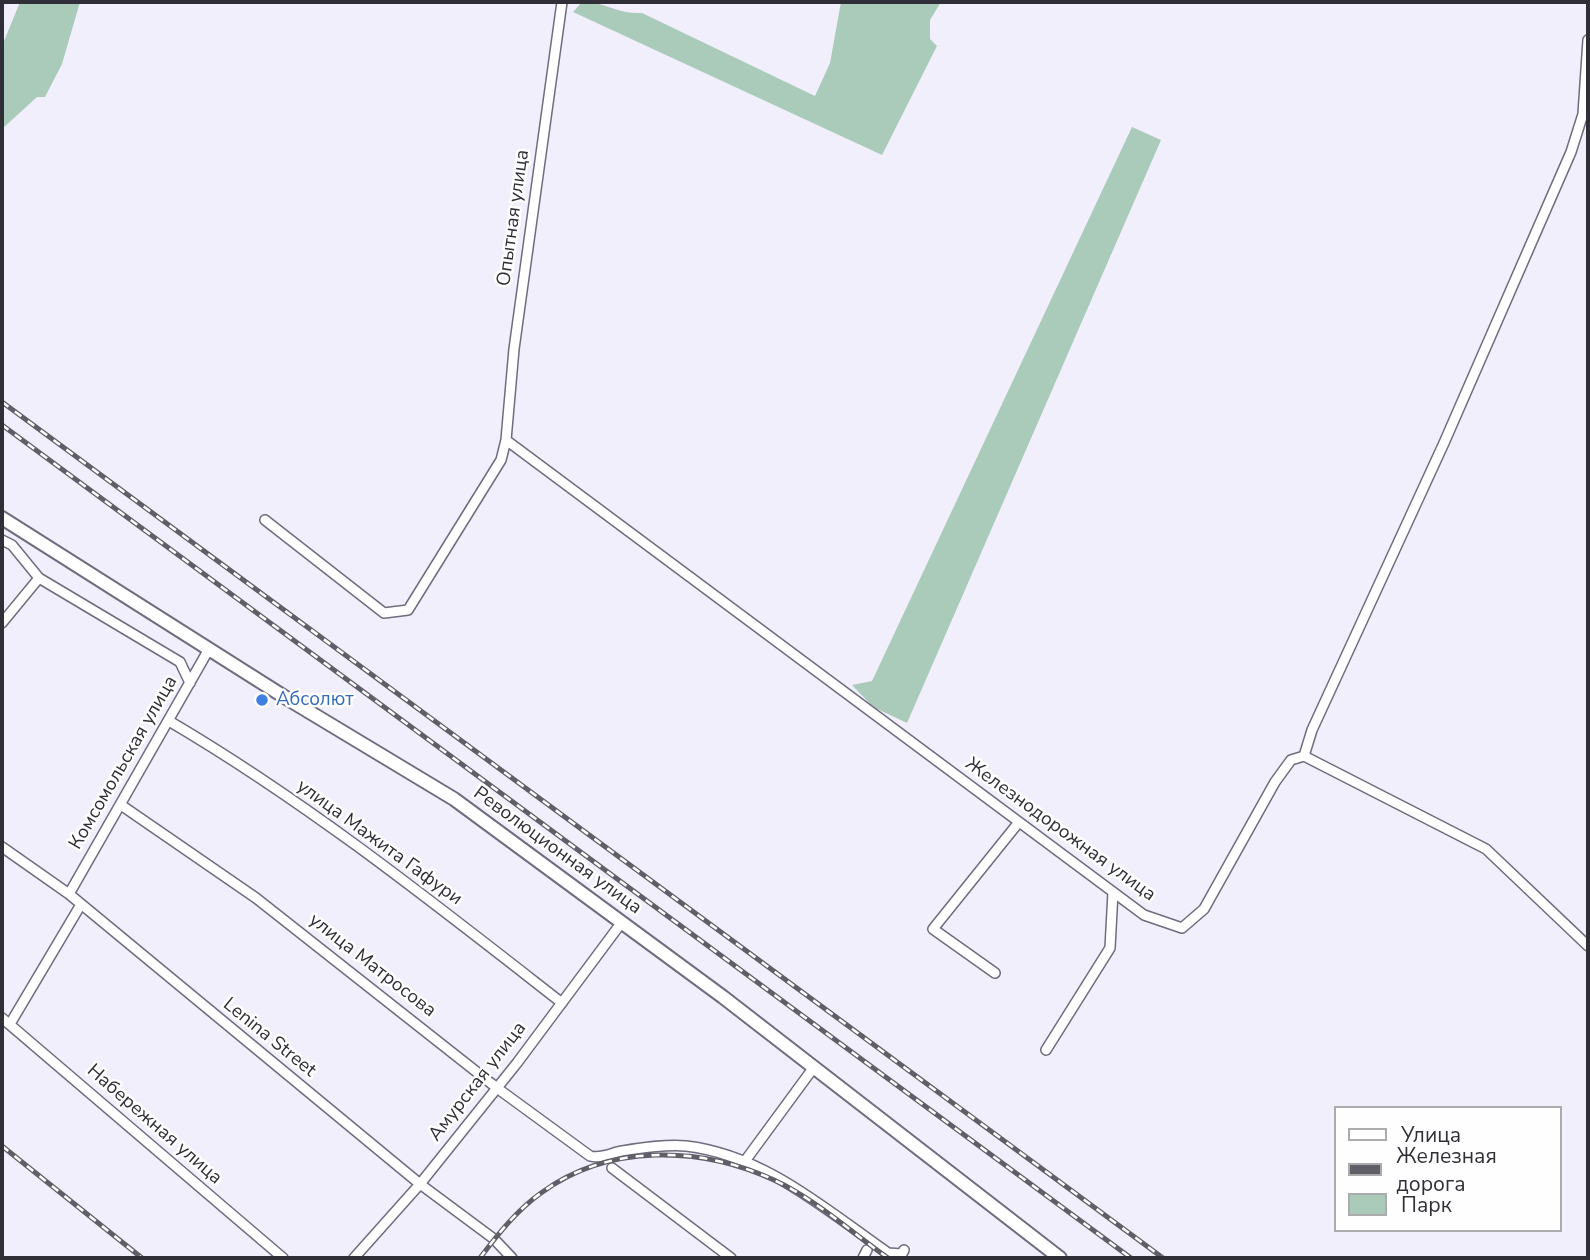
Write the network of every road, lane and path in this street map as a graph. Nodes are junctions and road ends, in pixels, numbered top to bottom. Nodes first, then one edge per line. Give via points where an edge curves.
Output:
1 (562, 2) edge
2 (1588, 40) edge
3 (506, 440) junction
4 (2, 518) edge
5 (265, 520) dead end
6 (2, 540) edge
7 (39, 578) junction
8 (2, 623) edge
9 (209, 649) junction
10 (190, 683) junction
11 (169, 721) junction
12 (1304, 756) junction
13 (121, 805) junction
14 (1019, 822) junction
15 (2, 847) edge
16 (1113, 892) junction
17 (69, 894) junction
18 (80, 906) junction
19 (622, 922) junction
20 (1588, 946) edge
21 (995, 973) dead end
22 (562, 1003) junction
23 (6, 1021) edge
24 (1046, 1050) dead end
25 (814, 1067) junction
26 (497, 1088) junction
27 (745, 1161) junction
28 (612, 1168) dead end
29 (420, 1184) junction
30 (904, 1251) dead end
31 (283, 1258) edge
32 (354, 1258) edge
33 (512, 1258) edge
34 (731, 1258) edge
35 (1060, 1258) edge

1 - 3 street, Опытная улица via 514,349
2 - 12 street via 1583,114 1571,152
3 - 5 street, Опытная улица via 496,469 408,610 384,614
3 - 14 street, Железнодорожная улица
4 - 9 main road, Революционная улица
6 - 7 street via 12,545
7 - 8 street
7 - 10 street via 180,662
9 - 10 street, Комсомольская улица
9 - 19 main road, Революционная улица via 454,799
10 - 11 street, Комсомольская улица
11 - 13 street, Комсомольская улица
11 - 22 street, улица Мажита Гафури via 240,764 439,907
12 - 16 street, Железнодорожная улица via 1283,771 1204,909 1182,928 1144,915
12 - 20 street via 1486,849
13 - 17 street, Комсомольская улица
13 - 26 street, улица Матросова via 278,914
14 - 16 street, Железнодорожная улица
14 - 21 street via 933,929
15 - 17 street, Lenina Street
16 - 24 street via 1110,948
17 - 18 street, Lenina Street
18 - 23 street
18 - 29 street, Lenina Street
19 - 22 street, Амурская улица
19 - 25 main road, Революционная улица
22 - 26 street, Амурская улица
23 - 31 street, Набережная улица
25 - 27 street
25 - 35 main road, Революционная улица
26 - 27 street, улица Матросова via 597,1158 683,1146
26 - 29 street, Амурская улица
27 - 30 street via 788,1184 888,1252
28 - 34 street
29 - 32 street, Амурская улица
29 - 33 street, Lenina Street

